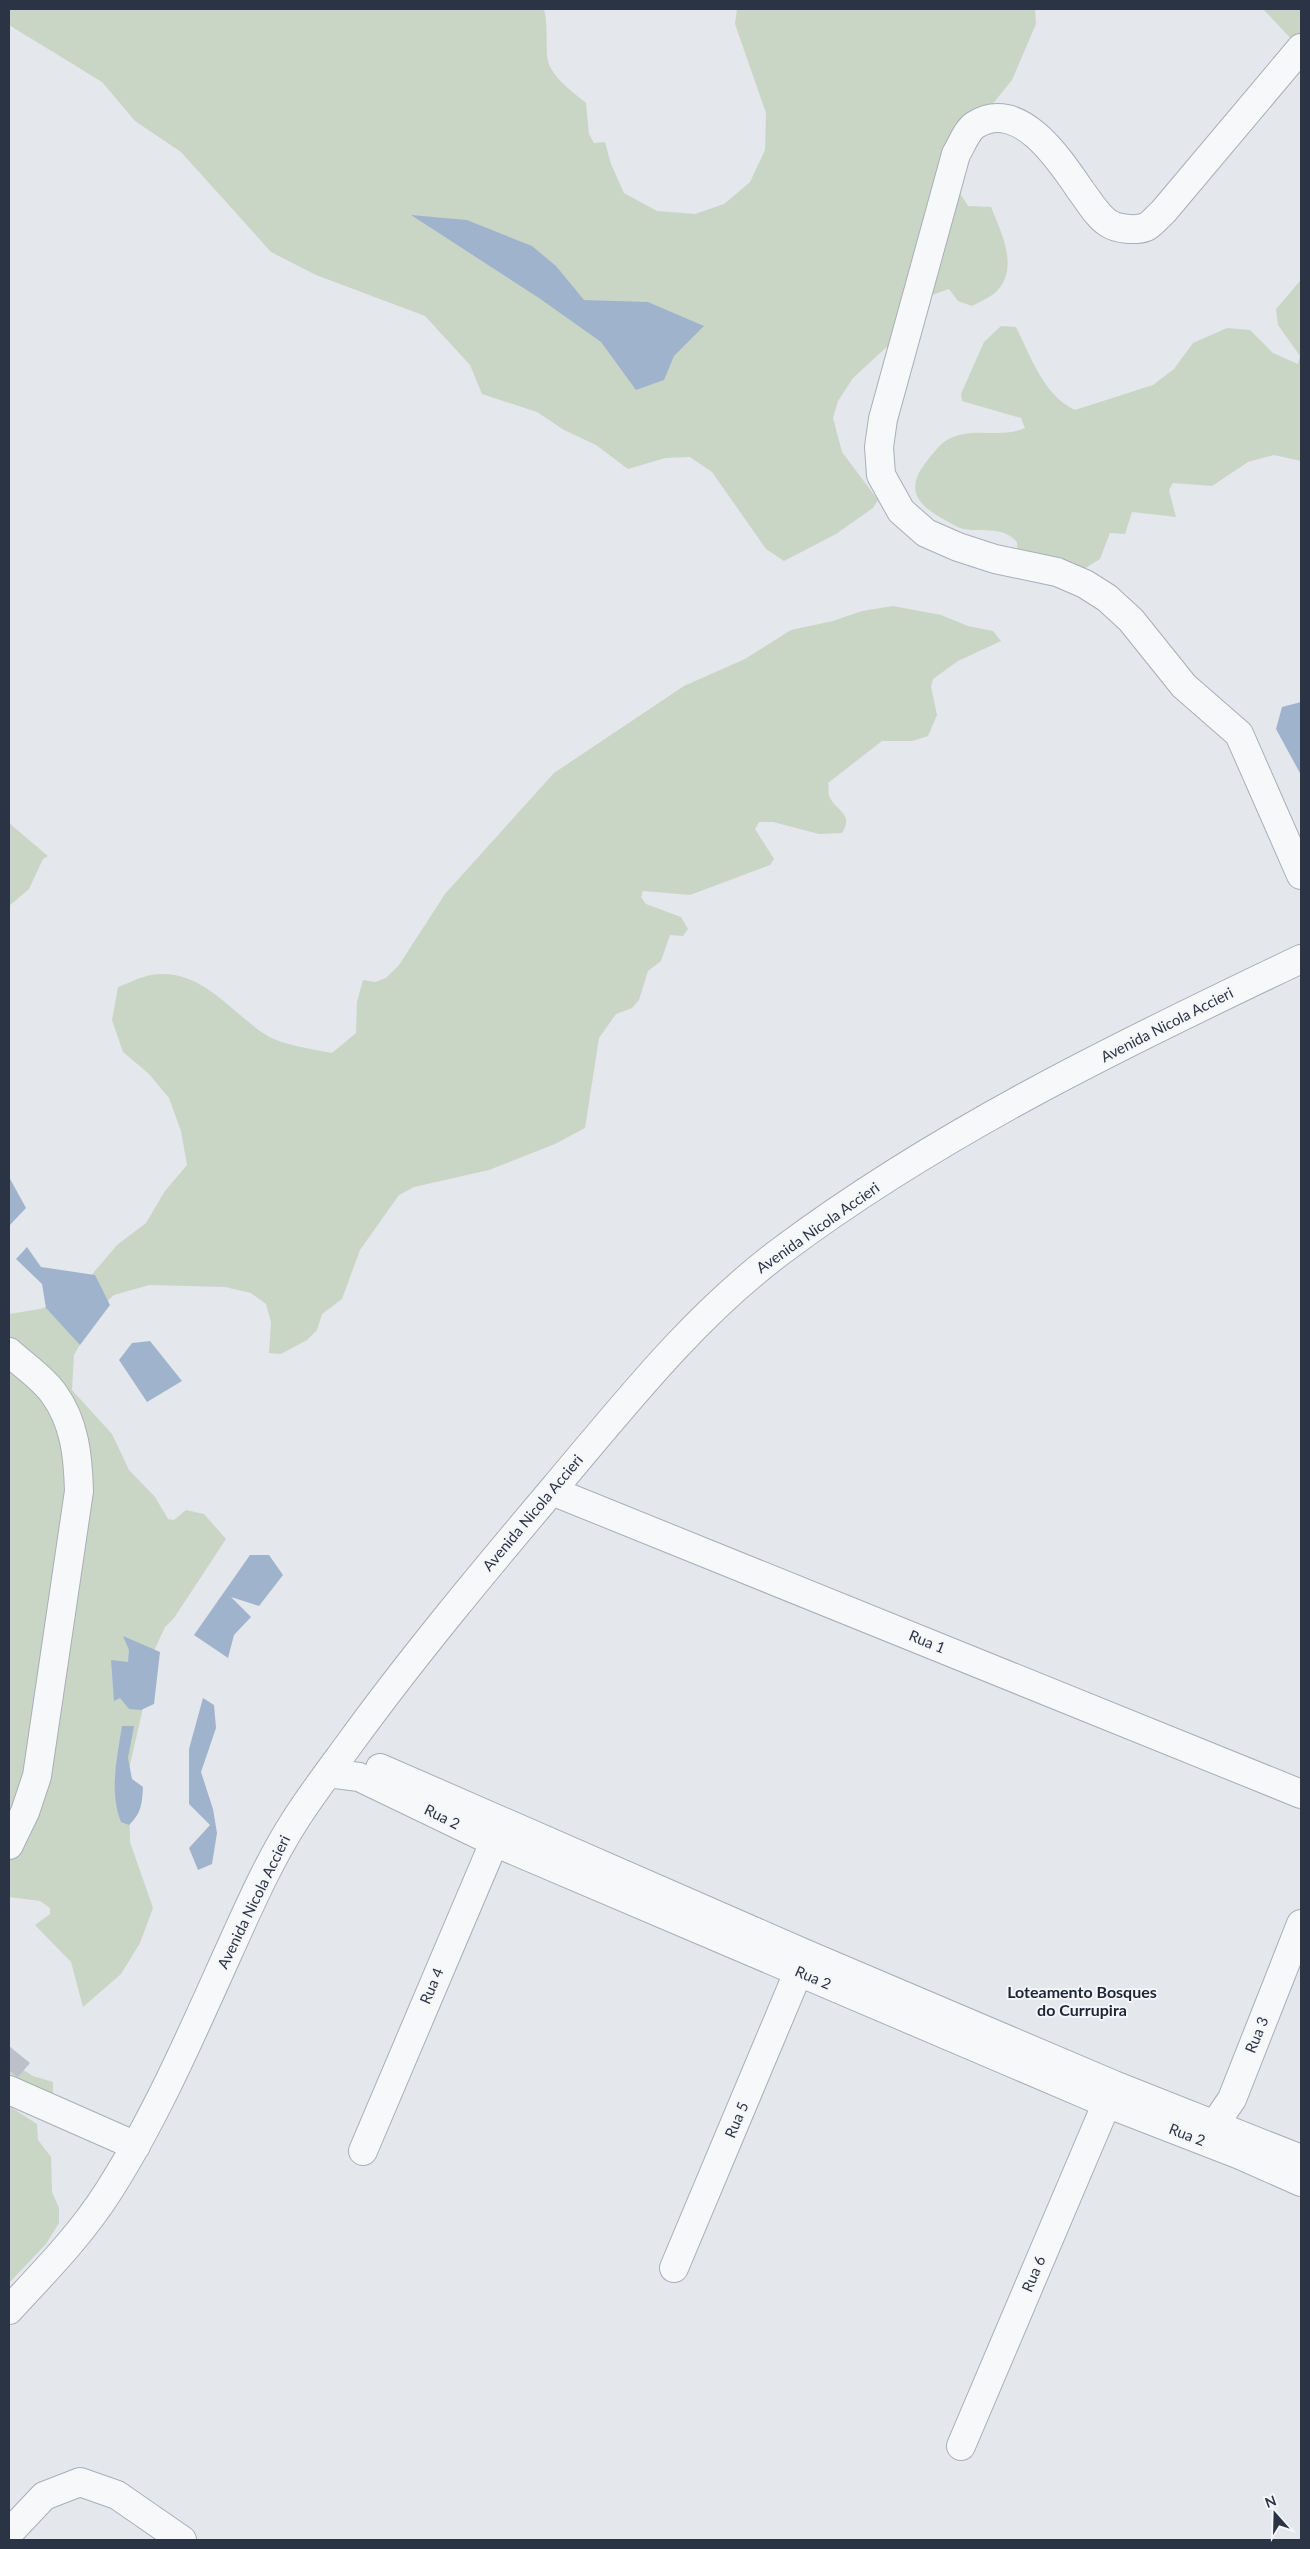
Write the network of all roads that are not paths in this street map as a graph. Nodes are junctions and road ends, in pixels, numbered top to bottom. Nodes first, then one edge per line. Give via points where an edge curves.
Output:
1 (1301, 48) edge
2 (1301, 875) edge
3 (1301, 959) edge
4 (9, 1352) edge
5 (552, 1491) junction
6 (346, 1749) junction
7 (328, 1773) junction
8 (1301, 1794) edge
9 (499, 1832) junction
10 (9, 1845) edge
11 (1301, 1924) edge
12 (803, 1963) junction
13 (1301, 1971) edge
14 (9, 2090) edge
15 (1110, 2094) junction
16 (1211, 2133) junction
17 (1242, 2145) junction
18 (136, 2146) junction
19 (363, 2151) dead end
20 (1301, 2159) edge
21 (1301, 2182) edge
22 (674, 2268) dead end
23 (9, 2310) edge
24 (961, 2446) dead end
25 (9, 2533) edge
26 (182, 2540) edge

1 - 2 street via 1163,212 1146,227 1129,229 1108,223 1054,155 1033,132 1020,124 1006,118 994,118 974,126 956,154 883,419 879,446 881,474 901,511 926,533 994,560 1057,572 1107,598 1131,620 1184,686 1239,734
3 - 5 street, Avenida Nicola Accieri via 1142,1035 954,1138 788,1246 739,1285 640,1384
4 - 10 street via 54,1393 70,1422 78,1454 79,1491 37,1776
5 - 6 street, Avenida Nicola Accieri via 402,1672
5 - 8 street, Rua 1
6 - 7 street, Avenida Nicola Accieri
6 - 9 street, Rua 2
7 - 9 street, Rua 2 via 359,1777
7 - 18 street, Avenida Nicola Accieri via 293,1823 261,1881 189,2040
9 - 12 street, Rua 2
9 - 19 street, Rua 4
11 - 16 street, Rua 3 via 1232,2099
12 - 15 street, Rua 2
12 - 22 street, Rua 5
13 - 17 street, Rua 3 via 1246,2101
14 - 18 street
15 - 16 street, Rua 2
15 - 24 street, Rua 6
16 - 17 street, Rua 2
17 - 20 street, Rua 2
17 - 21 street, Rua 2
18 - 23 street, Avenida Nicola Accieri via 74,2241
25 - 26 street via 44,2496 80,2482 117,2495

